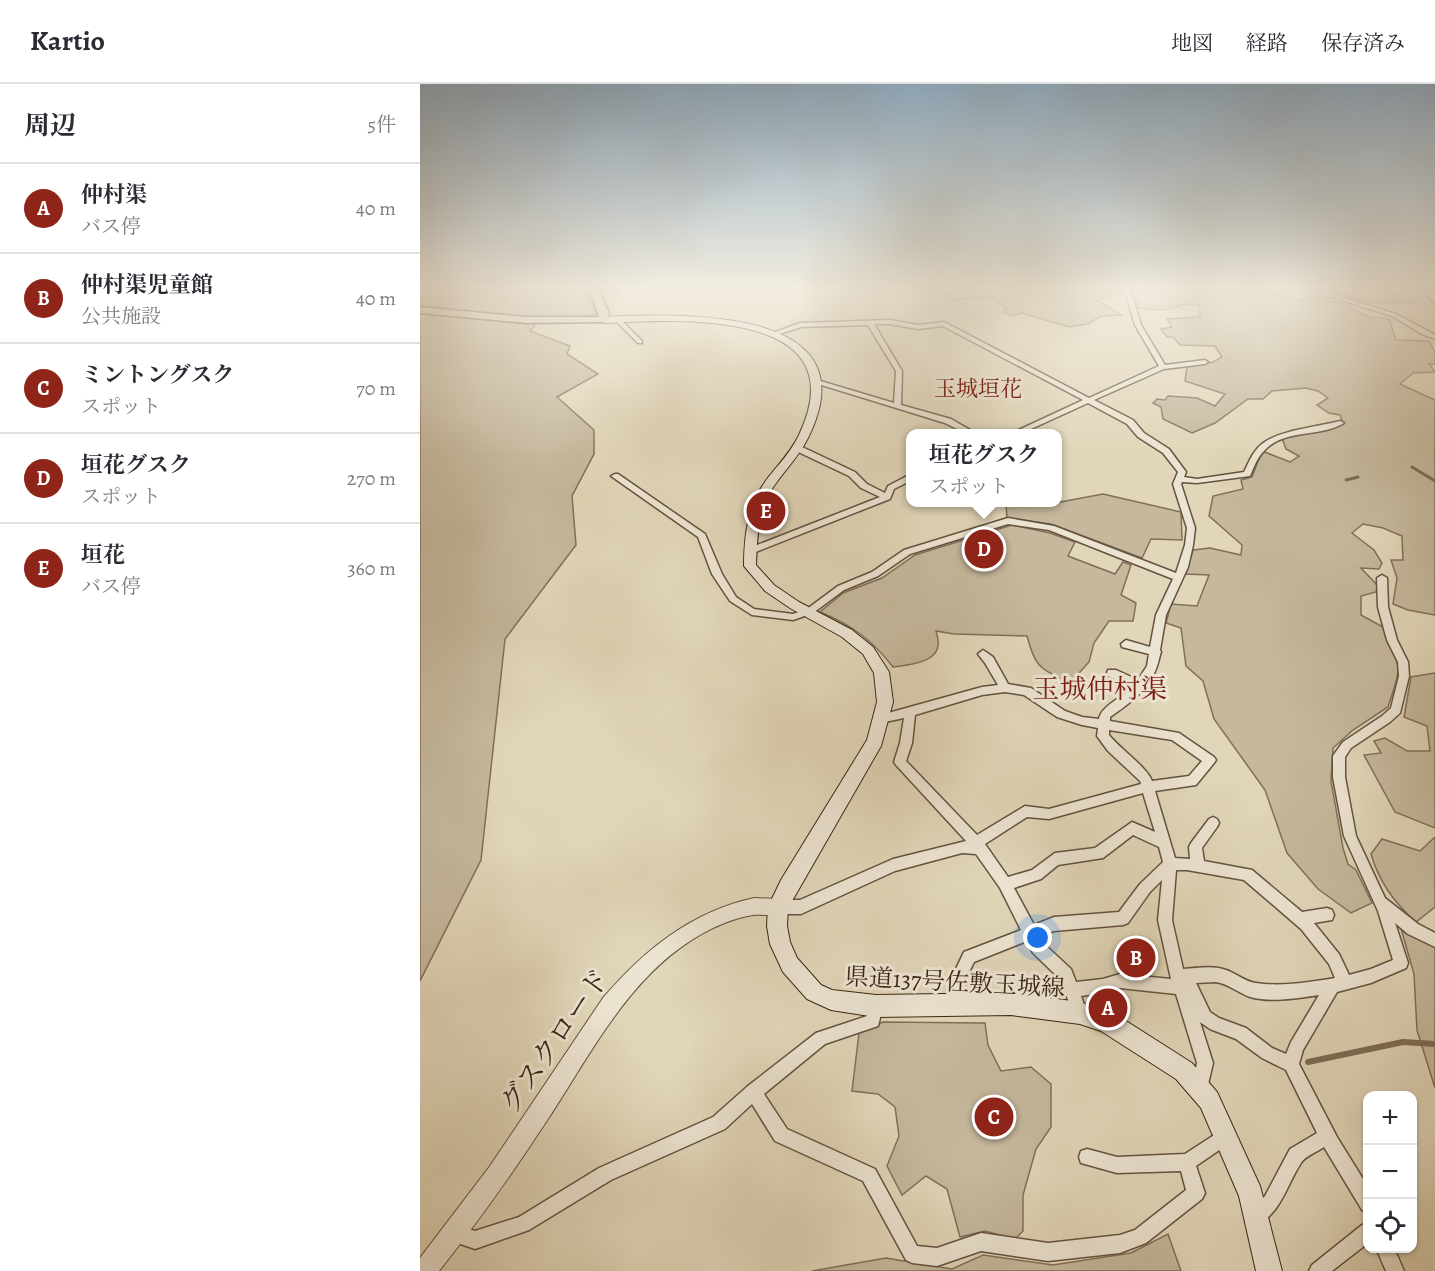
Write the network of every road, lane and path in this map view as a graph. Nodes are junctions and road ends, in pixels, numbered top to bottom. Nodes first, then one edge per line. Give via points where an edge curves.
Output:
1 (789, 343) edge
2 (882, 343) edge
3 (980, 343) edge
4 (1150, 343) edge
5 (1205, 362) dead end
6 (1163, 367) junction
7 (817, 382) junction
8 (1086, 400) junction
9 (897, 406) junction
10 (1340, 423) dead end
11 (964, 429) edge
12 (1024, 429) edge
13 (797, 448) junction
14 (615, 476) dead end
15 (1180, 479) junction
16 (906, 480) edge
17 (887, 496) junction
18 (750, 551) junction
19 (1178, 577) junction
20 (1382, 578) dead end
21 (810, 611) junction
22 (1126, 644) dead end
23 (1155, 652) junction
24 (983, 654) dead end
25 (1112, 674) dead end
26 (1140, 686) junction
27 (1005, 687) junction
28 (910, 712) junction
29 (885, 718) junction
30 (1103, 724) junction
31 (1148, 787) junction
32 (1213, 823) dead end
33 (1164, 843) junction
34 (978, 846) junction
35 (1170, 864) junction
36 (1198, 866) junction
37 (1005, 884) junction
38 (1380, 900) junction
39 (778, 907) junction
40 (1327, 915) dead end
41 (1299, 919) junction
42 (1030, 933) junction
43 (1435, 940) edge
44 (1182, 980) junction
45 (1339, 984) junction
46 (1071, 990) junction
47 (955, 1005) junction
48 (876, 1006) junction
49 (1080, 1013) junction
50 (1291, 1065) junction
51 (1200, 1087) junction
52 (754, 1092) junction
53 (1225, 1136) junction
54 (1327, 1136) junction
55 (1087, 1157) dead end
56 (1187, 1162) junction
57 (1365, 1199) edge
58 (1256, 1216) junction
59 (455, 1234) junction
60 (1363, 1235) edge
61 (1387, 1253) edge
62 (424, 1271) edge
63 (1269, 1271) edge
64 (1318, 1271) edge
65 (1395, 1271) edge

1 - 7 main road via 804,352
2 - 9 street via 899,371
3 - 8 street
4 - 6 street
5 - 6 street
6 - 8 street
7 - 9 street
7 - 13 main road, 県道137号佐敷玉城線 via 813,408
8 - 12 street
8 - 15 street via 1130,422 1141,435 1163,448 1182,472
9 - 11 street
10 - 15 street via 1270,439 1259,450 1247,474 1197,481
13 - 17 street
13 - 18 main road, 県道137号佐敷玉城線 via 763,494
14 - 21 street via 702,536 717,574 733,599 752,612 793,617
15 - 19 street via 1177,484 1191,528
16 - 17 street via 891,488
17 - 18 street
18 - 21 main road, 県道137号佐敷玉城線 via 750,566 759,580 776,594
19 - 21 street via 1051,528 1008,521 907,552 875,574 841,588
19 - 23 street via 1161,615
20 - 38 street via 1383,607 1403,662 1404,676 1396,710 1347,745 1339,756 1338,777 1350,836
21 - 29 main road, 県道137号佐敷玉城線 via 849,633 878,665 886,693
22 - 23 street
23 - 26 street via 1152,667
24 - 27 street
25 - 26 street
26 - 30 street via 1105,715
27 - 28 street
27 - 30 street via 1027,691 1061,714
28 - 29 street
28 - 34 street via 900,762
29 - 39 main road, 県道137号佐敷玉城線
30 - 31 street via 1103,736 1145,778
30 - 31 street via 1175,736 1210,760 1192,781
31 - 33 street
31 - 34 street via 1049,814 1025,811
32 - 36 street via 1195,847
33 - 35 street
33 - 37 street via 1132,828 1098,854 1055,859 1036,875
34 - 37 street
34 - 39 street via 893,865 801,907
35 - 36 street
35 - 42 street via 1145,888 1123,918 1054,924
35 - 44 street via 1165,920
36 - 41 street via 1247,874
37 - 42 street
38 - 43 street via 1413,928
38 - 45 street via 1401,963 1389,971
39 - 48 main road, 県道137号佐敷玉城線 via 780,944 804,982 831,1000
39 - 59 street, グスクロード via 752,907 695,928 651,959 630,980
40 - 41 street
41 - 45 street via 1334,959
42 - 46 street via 1038,948 1066,974
42 - 47 street via 969,957
44 - 45 street via 1224,976 1236,985 1257,991
44 - 46 street via 1120,981
44 - 50 street via 1205,1017 1241,1033
44 - 51 street via 1205,1063
45 - 50 street via 1296,1047
46 - 49 street
47 - 48 main road, 県道137号佐敷玉城線
47 - 49 main road, 県道137号佐敷玉城線 via 1011,1004
48 - 52 street via 873,1021 821,1038
49 - 51 main road, 県道137号佐敷玉城線 via 1107,1022 1184,1071
50 - 54 street
51 - 53 main road, 県道137号佐敷玉城線
52 - 56 street via 781,1135 869,1174 912,1254 936,1257 981,1242 1048,1252 1120,1244 1140,1237 1196,1193
52 - 59 street via 719,1123 605,1174 523,1224 475,1240
53 - 56 street
53 - 58 main road, 県道137号佐敷玉城線
54 - 57 street
54 - 58 street via 1296,1155 1271,1202
55 - 56 street via 1117,1165
58 - 63 main road, 県道137号佐敷玉城線
59 - 62 street, グスクロード
60 - 64 street
61 - 65 street

